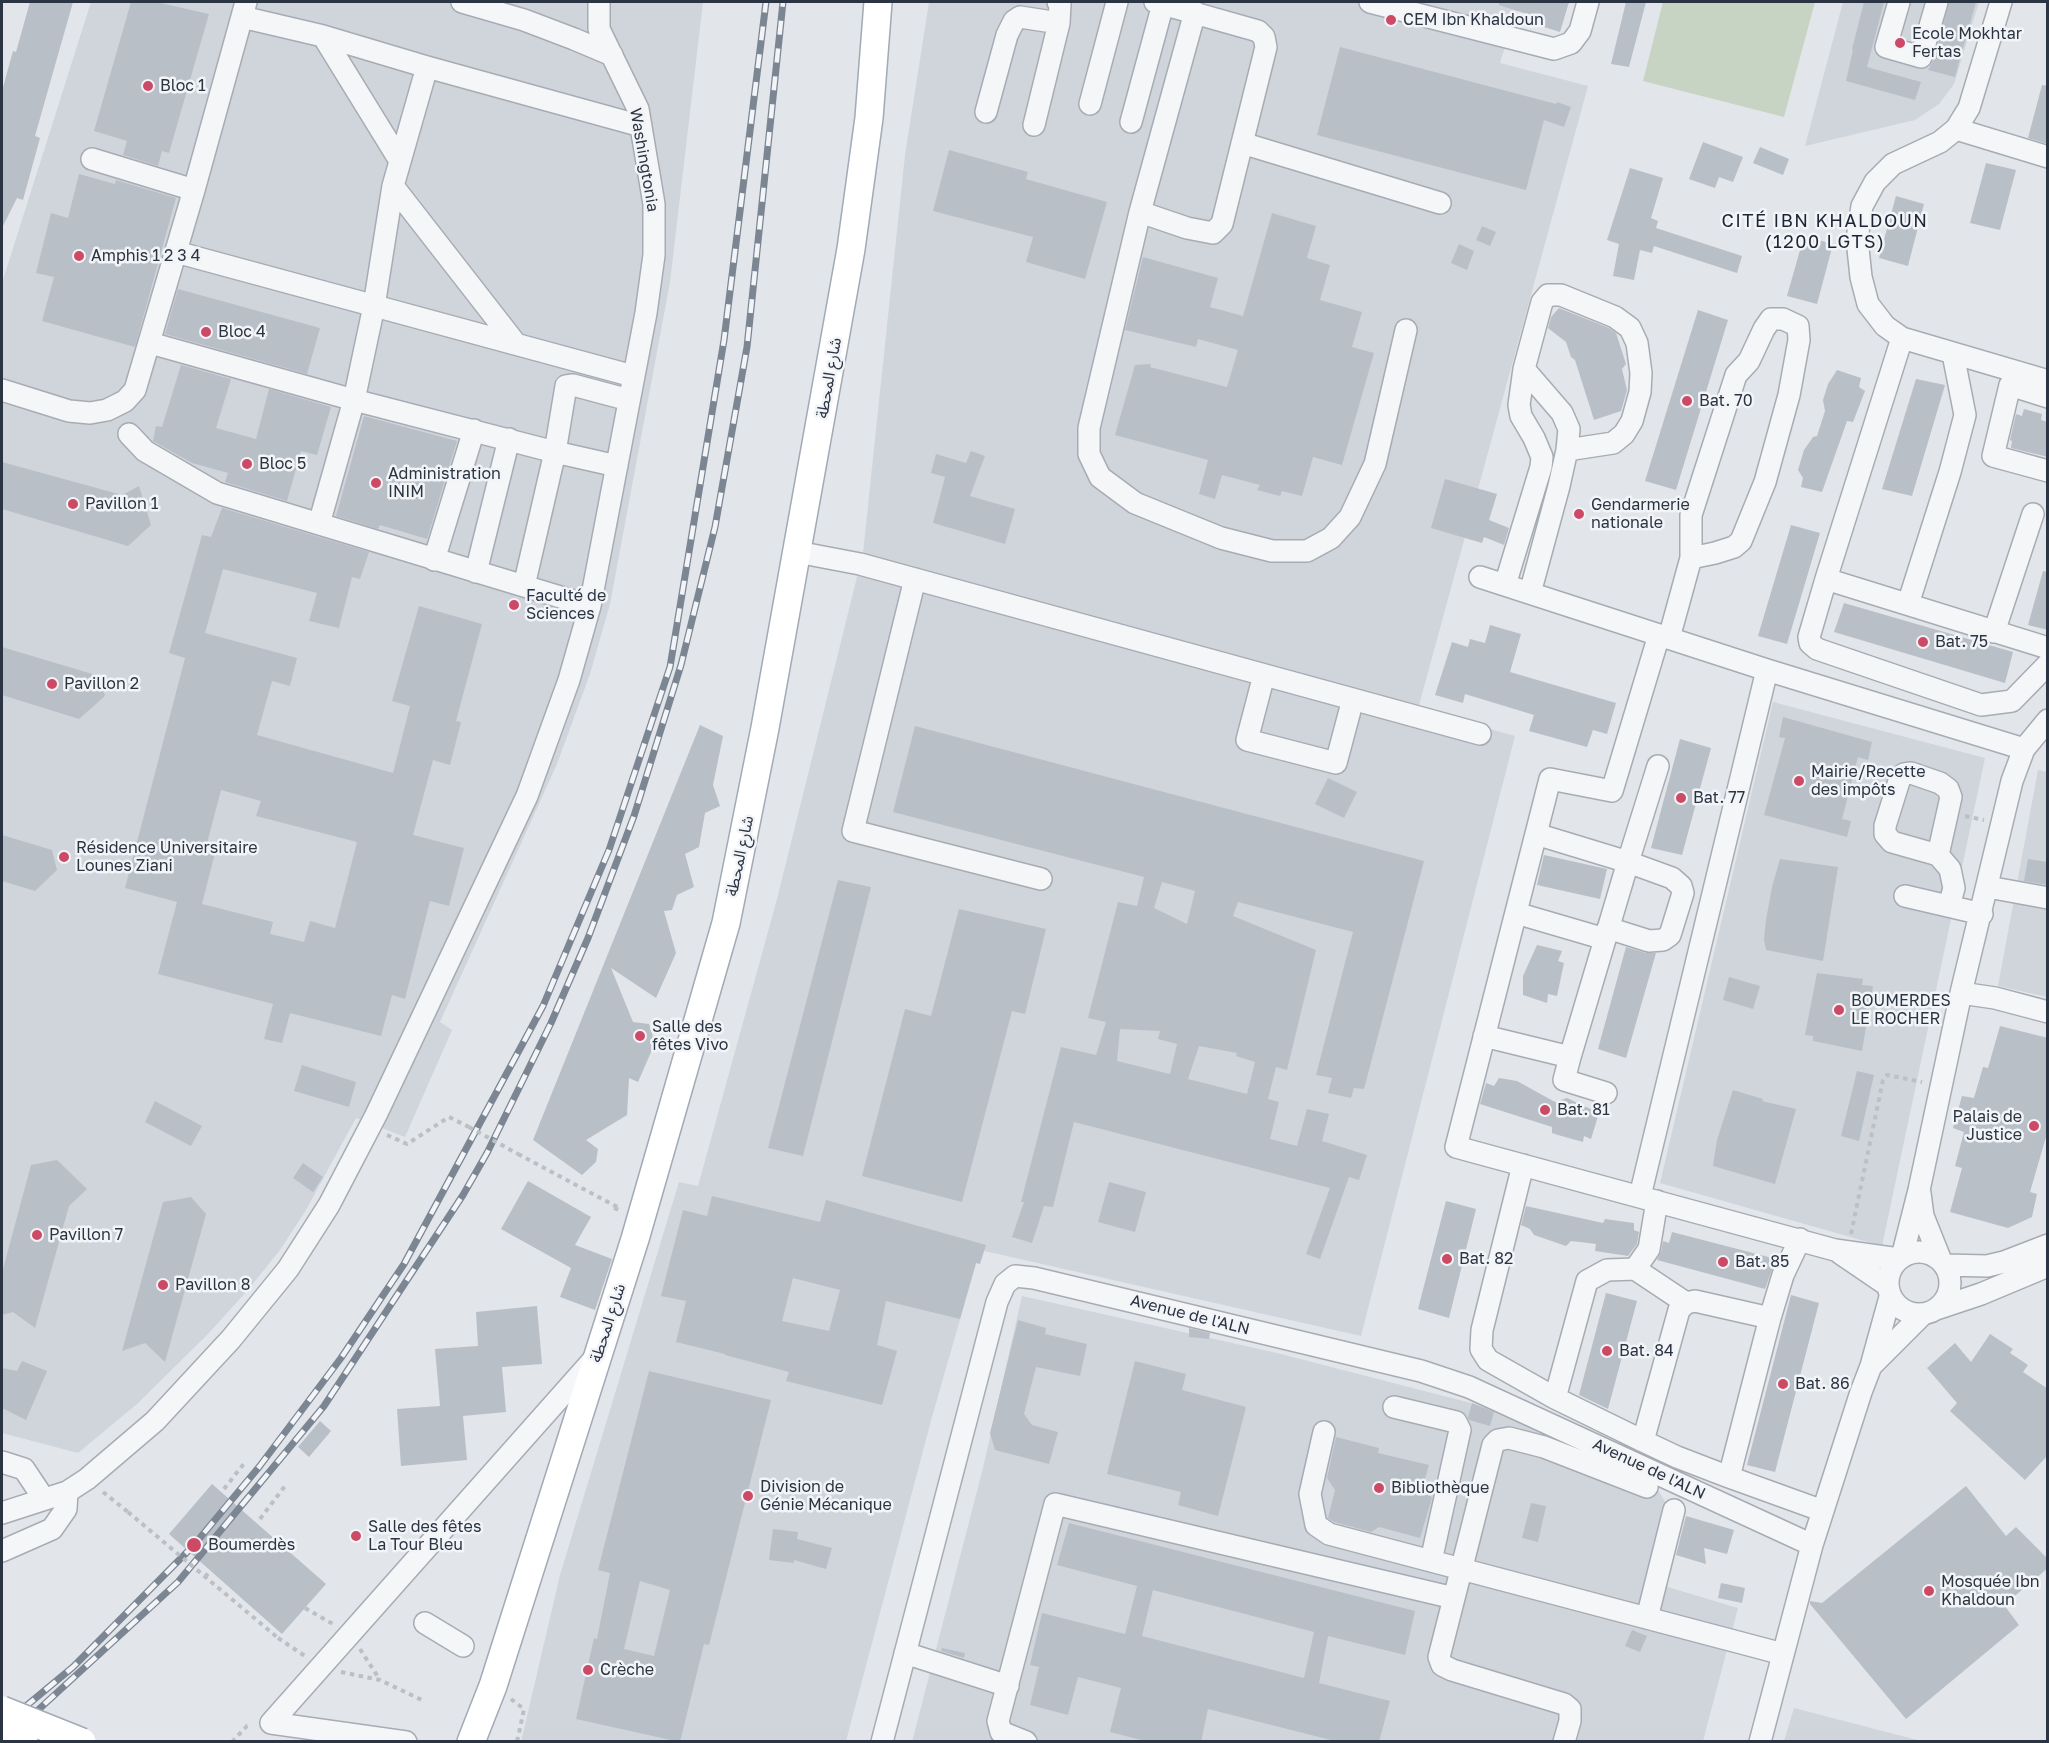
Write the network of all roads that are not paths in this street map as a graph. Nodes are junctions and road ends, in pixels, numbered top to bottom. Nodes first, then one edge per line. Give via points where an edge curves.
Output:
1 (462, 2) edge
2 (599, 2) edge
3 (878, 2) edge
4 (1058, 2) edge
5 (1117, 2) edge
6 (1370, 2) edge
7 (1588, 2) edge
8 (1899, 2) edge
9 (1937, 2) edge
10 (2001, 2) edge
11 (1159, 3) edge
12 (244, 9) edge
13 (1195, 12) junction
14 (1059, 23) junction
15 (323, 36) junction
16 (612, 56) junction
17 (427, 67) junction
18 (1090, 104) dead end
19 (986, 112) dead end
20 (1131, 123) dead end
21 (1034, 125) dead end
22 (641, 126) junction
23 (1956, 129) junction
24 (1242, 143) junction
25 (2048, 157) edge
26 (92, 159) dead end
27 (400, 161) junction
28 (393, 186) junction
29 (194, 190) junction
30 (1440, 202) dead end
31 (1140, 212) junction
32 (176, 252) junction
33 (374, 306) junction
34 (1406, 330) dead end
35 (1902, 338) junction
36 (150, 343) junction
37 (516, 344) junction
38 (1953, 354) junction
39 (1524, 369) junction
40 (633, 376) junction
41 (2048, 381) edge
42 (2, 390) edge
43 (2048, 397) edge
44 (354, 400) junction
45 (629, 400) junction
46 (474, 430) junction
47 (129, 434) dead end
48 (509, 439) junction
49 (1567, 450) junction
50 (555, 452) junction
51 (617, 466) junction
52 (2048, 471) edge
53 (2033, 514) dead end
54 (320, 524) junction
55 (797, 552) junction
56 (1691, 558) junction
57 (434, 560) junction
58 (476, 572) junction
59 (1480, 577) dead end
60 (915, 579) junction
61 (1826, 579) junction
62 (1504, 585) junction
63 (524, 586) junction
64 (1530, 593) junction
65 (1908, 604) junction
66 (590, 606) junction
67 (1994, 632) junction
68 (1664, 637) junction
69 (2048, 648) edge
70 (2048, 664) edge
71 (1767, 670) junction
72 (1264, 675) junction
73 (1353, 699) junction
74 (2048, 720) edge
75 (1480, 734) dead end
76 (2035, 743) edge
77 (1658, 766) dead end
78 (1536, 834) junction
79 (1938, 855) junction
80 (1628, 862) junction
81 (1041, 879) dead end
82 (1988, 887) junction
83 (1905, 896) dead end
84 (2048, 898) edge
85 (1949, 906) junction
86 (1516, 913) junction
87 (1982, 914) junction
88 (1607, 934) junction
89 (1961, 993) junction
90 (2048, 1012) edge
91 (1484, 1036) junction
92 (1569, 1057) junction
93 (1606, 1093) dead end
94 (1523, 1165) junction
95 (1919, 1190) junction
96 (1649, 1199) junction
97 (1800, 1239) junction
98 (2048, 1245) edge
99 (1841, 1250) junction
100 (1900, 1258) junction
101 (1943, 1263) junction
102 (2048, 1266) edge
103 (1635, 1269) junction
104 (1888, 1291) junction
105 (1686, 1303) junction
106 (1930, 1312) junction
107 (1770, 1318) junction
108 (598, 1354) junction
109 (1871, 1366) junction
110 (1555, 1398) junction
111 (1395, 1407) dead end
112 (1324, 1432) dead end
113 (1643, 1441) junction
114 (2, 1462) edge
115 (1729, 1477) junction
116 (1647, 1487) dead end
117 (67, 1492) junction
118 (44, 1499) junction
119 (1674, 1510) dead end
120 (1823, 1511) junction
121 (2, 1513) edge
122 (1812, 1545) junction
123 (2, 1551) edge
124 (1431, 1561) junction
125 (1461, 1569) junction
126 (1454, 1598) junction
127 (1647, 1618) junction
128 (425, 1623) dead end
129 (463, 1646) dead end
130 (905, 1653) junction
131 (1782, 1654) junction
132 (493, 1686) junction
133 (1008, 1686) junction
134 (2, 1710) edge
135 (2, 1733) edge
136 (24, 1742) edge
137 (82, 1742) edge
138 (406, 1742) edge
139 (471, 1742) edge
140 (488, 1742) edge
141 (882, 1742) edge
142 (1026, 1742) edge
143 (1564, 1742) edge
144 (1760, 1742) edge

1 - 16 street via 534,24
2 - 16 street, Washingtonia via 599,29
3 - 55 main road, شارع المحطة via 869,118 851,249
4 - 14 street
5 - 18 street
6 - 7 street via 1554,49 1571,44 1580,31
8 - 9 street via 1886,47 1921,57
10 - 23 street via 1969,108
11 - 13 street
11 - 20 street
12 - 15 street
12 - 29 street
13 - 24 street via 1258,31 1264,37 1266,47
13 - 31 street
14 - 19 street via 1020,17 1014,21
14 - 21 street
15 - 17 street
15 - 27 street
16 - 22 street, Washingtonia via 638,109
17 - 22 street
17 - 27 street
22 - 40 street, Washingtonia via 654,204 654,255
23 - 25 street
23 - 35 street via 1940,142 1893,164 1875,182 1862,207 1857,239 1868,304 1885,326
24 - 30 street
24 - 31 street via 1222,224 1213,233
26 - 29 street
27 - 28 street
28 - 33 street
28 - 37 street
29 - 32 street
31 - 34 street via 1089,428 1089,454 1100,477 1135,503 1221,538 1272,551 1307,551 1331,538 1350,516 1375,464
32 - 33 street
32 - 36 street
33 - 37 street
33 - 44 street
35 - 38 street
35 - 61 street
36 - 42 street via 135,390 125,401 107,410 69,411
36 - 44 street
37 - 40 street
38 - 41 street
38 - 65 street via 1965,415
39 - 49 street via 1562,413 1569,429
39 - 49 street via 1542,302 1548,295 1561,295 1616,317 1630,328 1637,343 1641,374 1632,421 1613,443
39 - 62 street via 1521,416 1542,457
40 - 45 street, Washingtonia
43 - 52 street via 2010,385 1993,456
44 - 46 street
44 - 54 street
45 - 50 street via 566,386
45 - 51 street, Washingtonia
46 - 48 street
46 - 57 street
47 - 54 street via 145,451 217,493
48 - 50 street
48 - 58 street
49 - 64 street
50 - 51 street
50 - 63 street
51 - 66 street, Washingtonia
53 - 67 street
54 - 57 street
55 - 60 street
55 - 108 main road, شارع المحطة via 726,923 641,1220
56 - 56 street via 1691,514 1736,375 1749,361 1771,319 1783,319 1798,326 1799,340 1789,395 1765,482 1741,542
56 - 68 street
57 - 58 street
58 - 63 street
59 - 62 street
60 - 72 street
60 - 81 street via 853,831
61 - 65 street
61 - 70 street via 1809,638 1817,649 1981,705 2012,701
62 - 64 street
63 - 66 street
64 - 68 street
65 - 67 street
66 - 117 street, Washingtonia via 569,680 527,796 329,1205 288,1269 231,1339 155,1421
67 - 69 street
68 - 71 street
68 - 78 street via 1612,791 1550,779
71 - 76 street
71 - 96 street
72 - 73 street
72 - 73 street via 1247,740 1336,763
73 - 75 street
74 - 76 street
76 - 82 street via 2012,781
77 - 80 street
78 - 80 street
78 - 86 street
79 - 79 street via 1892,842 1885,834 1904,774 1911,773 1948,789 1951,797
79 - 85 street via 1950,869 1954,888
80 - 88 street
80 - 88 street via 1671,878 1681,886 1680,904 1670,935 1663,940
82 - 84 street
82 - 87 street
83 - 85 street
85 - 87 street
86 - 88 street
86 - 91 street
87 - 89 street
88 - 92 street
89 - 90 street
89 - 95 street
91 - 92 street
91 - 94 street via 1456,1147
92 - 93 street via 1564,1080
94 - 96 street
94 - 110 street via 1482,1330 1481,1349 1488,1360
95 - 100 street
95 - 101 street via 1923,1215
96 - 97 street
96 - 103 street via 1649,1250
97 - 99 street
97 - 107 street via 1783,1275
98 - 101 street via 1987,1266
99 - 100 street
99 - 104 street
100 - 101 street via 1922,1252
100 - 104 street via 1888,1275
101 - 106 street via 1950,1288 1946,1299
102 - 106 street
103 - 105 street
103 - 110 street via 1607,1270 1587,1281
104 - 106 street via 1897,1307 1909,1314
104 - 109 street
105 - 107 street via 1695,1301
105 - 113 street via 1679,1310
106 - 109 street
107 - 115 street
108 - 132 main road, شارع المحطة
108 - 138 street via 355,1642 321,1668 271,1723
109 - 120 street
110 - 113 street
111 - 124 street via 1456,1422 1460,1430
112 - 124 street via 1310,1494 1316,1525 1329,1534
113 - 115 street
114 - 118 street via 24,1469
115 - 120 street
116 - 125 street via 1545,1447 1509,1438 1498,1440 1493,1445
117 - 118 street, Washingtonia
117 - 123 street via 66,1509 52,1528
118 - 121 street, Washingtonia
119 - 127 street
120 - 122 street
122 - 130 street, Avenue de l'ALN via 1469,1387 1411,1368 1015,1276 1005,1284 997,1302
122 - 131 street
124 - 125 street
125 - 126 street
125 - 127 street
126 - 133 street via 1055,1504
126 - 143 street via 1438,1658 1442,1665 1564,1704 1570,1709 1570,1721
127 - 131 street
128 - 129 street
130 - 133 street
130 - 141 street, Avenue de l'ALN
131 - 144 street
132 - 139 main road
132 - 140 main road
133 - 142 street via 998,1721 1001,1732
134 - 137 main road, bridge
135 - 136 main road, bridge

